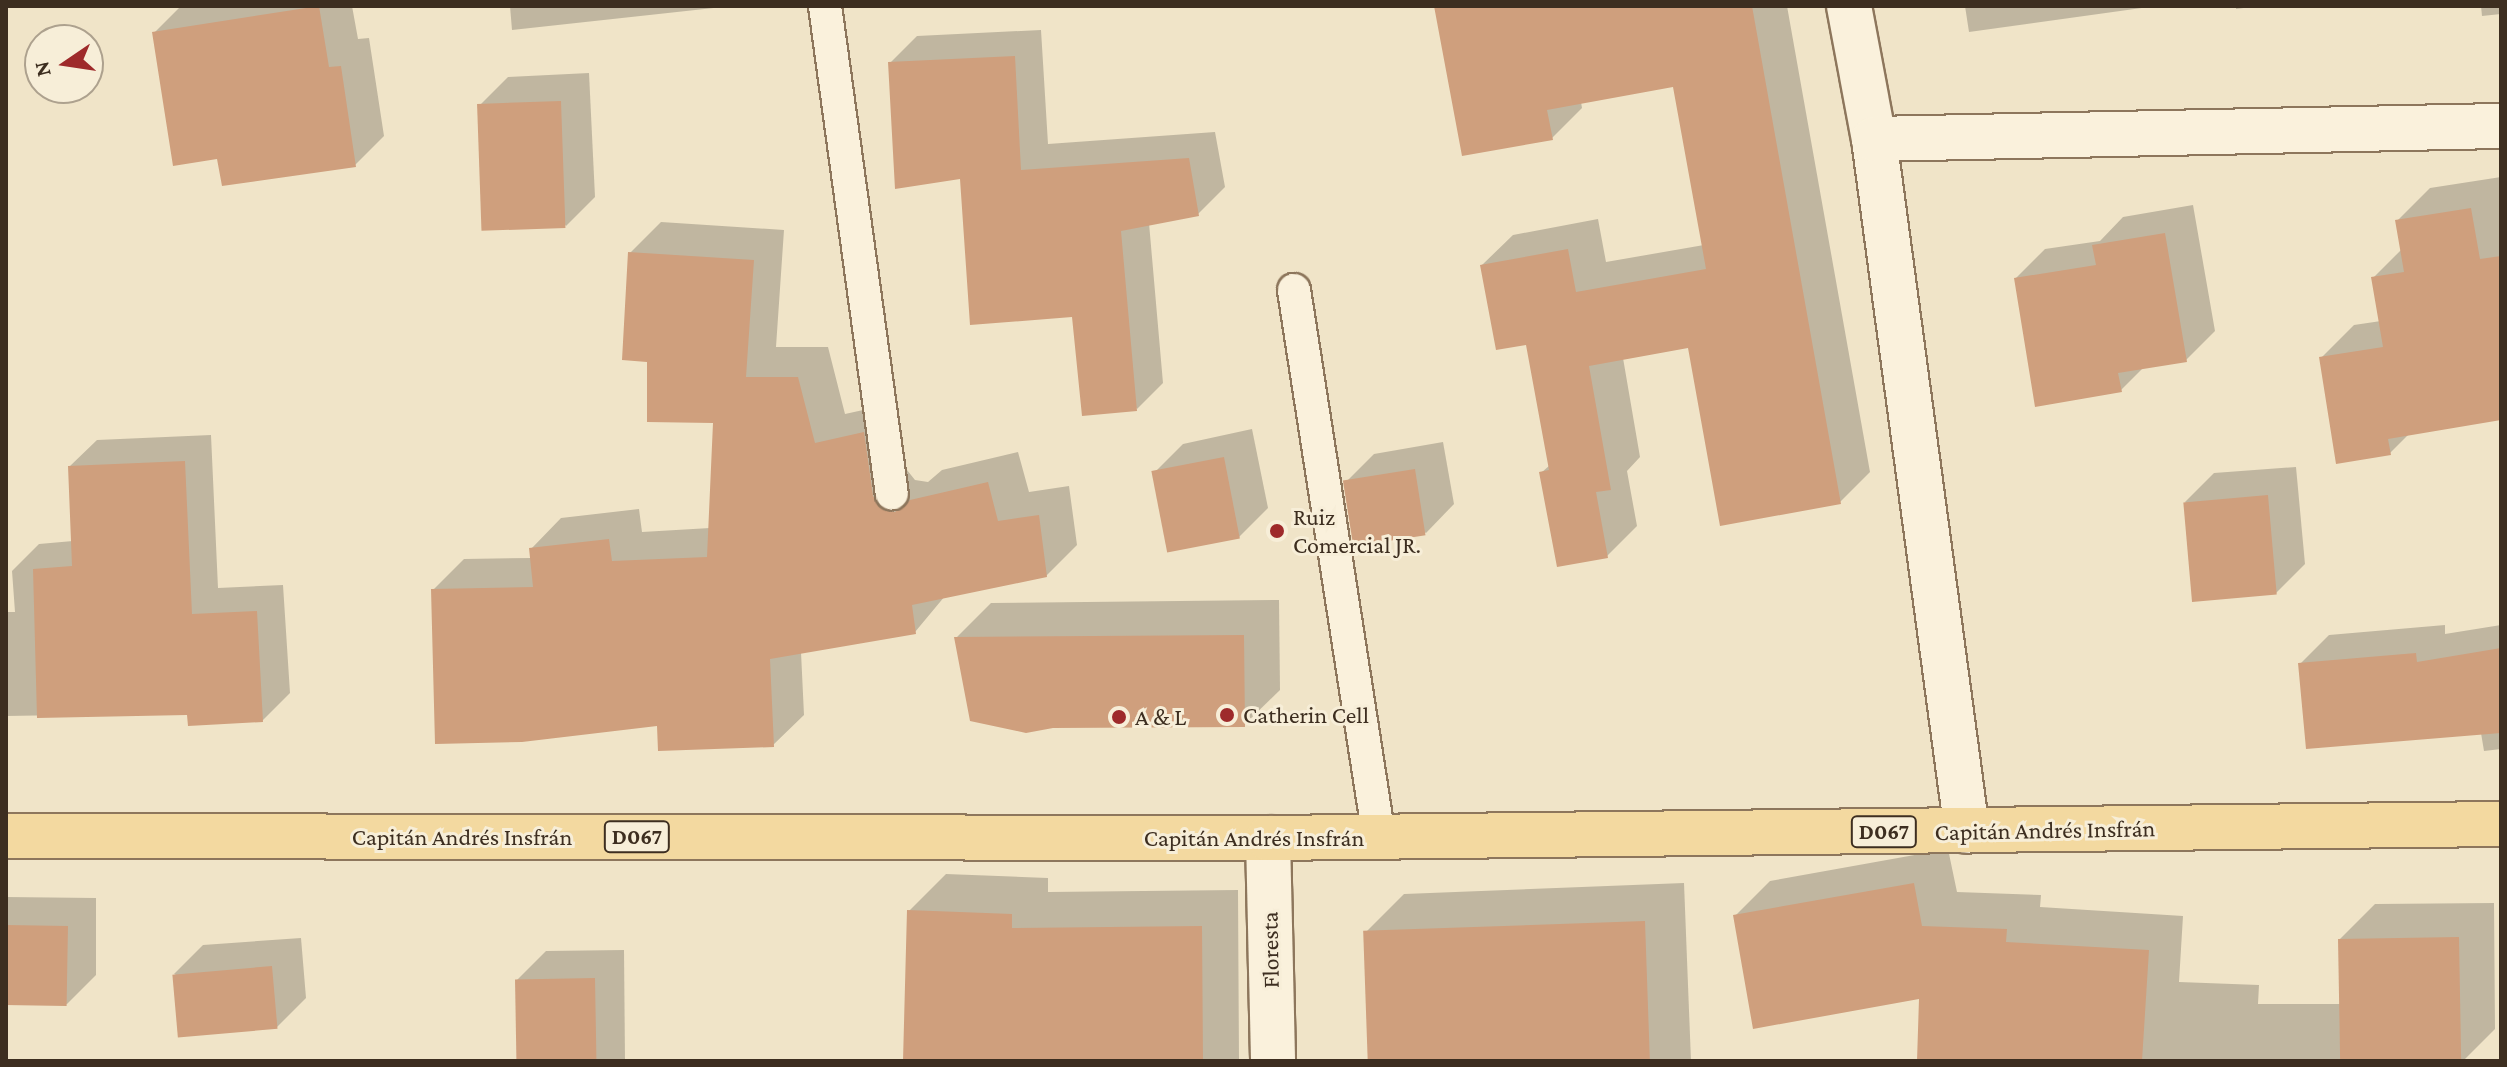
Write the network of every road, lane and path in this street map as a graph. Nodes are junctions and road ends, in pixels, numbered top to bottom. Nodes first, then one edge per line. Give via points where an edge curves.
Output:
1 (825, 6) edge
2 (1849, 6) edge
3 (2501, 126) edge
4 (1874, 139) junction
5 (1294, 290) dead end
6 (892, 493) dead end
7 (2501, 824) edge
8 (1967, 831) junction
9 (6, 836) edge
10 (1379, 837) junction
11 (1268, 838) junction
12 (1273, 1061) edge

1 - 6 lane
2 - 4 street
3 - 4 street
4 - 8 street
5 - 10 lane
7 - 8 main road, Capitán Andrés Insfrán / D067
8 - 10 main road, Capitán Andrés Insfrán / D067
9 - 11 main road, Capitán Andrés Insfrán / D067
10 - 11 main road, Capitán Andrés Insfrán / D067
11 - 12 street, Floresta

